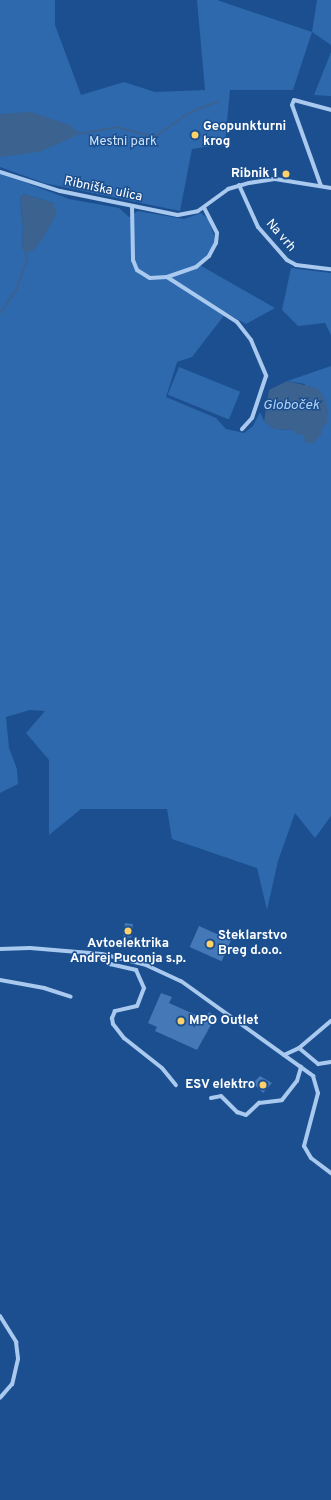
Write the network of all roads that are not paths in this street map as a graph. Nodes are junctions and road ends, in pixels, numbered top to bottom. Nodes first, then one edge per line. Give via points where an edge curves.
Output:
1 (331, 110) edge
2 (0, 172) edge
3 (239, 185) junction
4 (321, 186) junction
5 (331, 188) edge
6 (132, 206) junction
7 (204, 208) junction
8 (331, 269) edge
9 (167, 277) junction
10 (242, 429) dead end
11 (0, 949) edge
12 (102, 954) junction
13 (0, 980) edge
14 (71, 997) dead end
15 (331, 1022) edge
16 (298, 1048) junction
17 (284, 1055) junction
18 (331, 1062) edge
19 (301, 1067) junction
20 (176, 1085) dead end
21 (211, 1098) dead end
22 (331, 1173) edge
23 (0, 1316) edge
24 (0, 1398) edge

1 - 4 street via 294,100 293,114
2 - 6 street, Ribniška ulica via 55,190
3 - 4 street via 275,179
3 - 7 street via 228,189
3 - 8 street, Na vrh via 258,227 287,260 296,265
4 - 5 street
6 - 7 street, Ribniška ulica via 178,215
6 - 9 street via 134,265 150,278
7 - 9 street via 217,233 213,250 196,267
9 - 10 street via 237,322 251,340 266,376 252,418
11 - 12 street via 30,948
12 - 17 street via 146,965 181,981
12 - 20 street via 110,964 136,970 144,988 137,1006 115,1011 113,1024 124,1038 162,1068
13 - 14 street via 44,988
15 - 16 street
16 - 17 street
16 - 18 street via 318,1064
17 - 19 street
19 - 21 street via 297,1081 282,1100 259,1103 246,1115 237,1112 221,1096
19 - 22 street via 312,1076 318,1093 304,1146 311,1158
23 - 24 street via 16,1342 18,1358 12,1384

